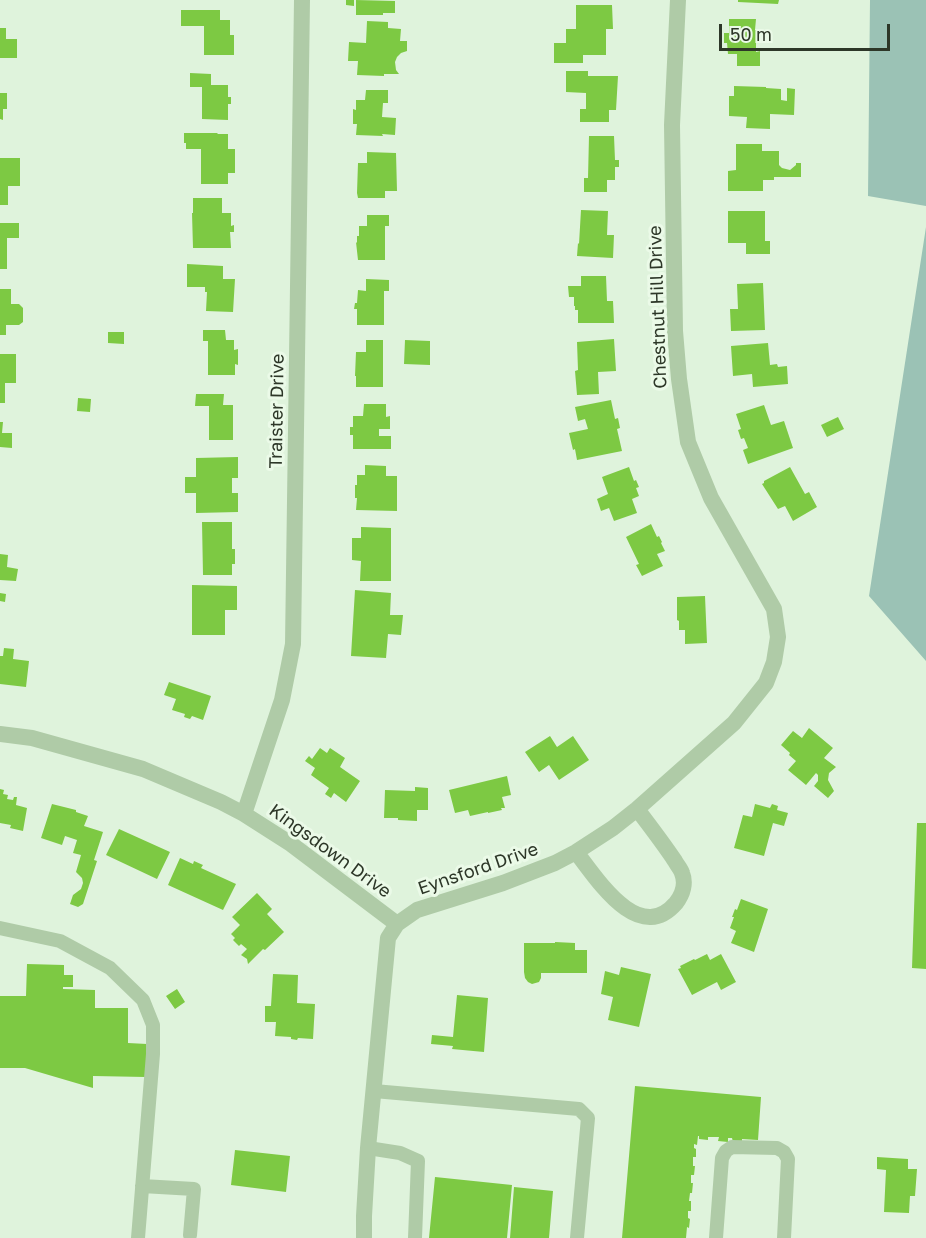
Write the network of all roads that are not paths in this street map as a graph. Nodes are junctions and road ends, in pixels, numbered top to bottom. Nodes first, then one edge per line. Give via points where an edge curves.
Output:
1 (302, 0) edge
2 (678, 0) edge
3 (774, 662) joint
4 (0, 734) edge
5 (637, 809) junction
6 (244, 814) junction
7 (576, 852) junction
8 (397, 924) junction
9 (0, 928) edge
10 (374, 1091) junction
11 (368, 1148) junction
12 (142, 1186) junction
13 (190, 1235) dead end
14 (138, 1238) edge
15 (364, 1238) edge
16 (415, 1238) edge
17 (577, 1238) edge
18 (716, 1238) edge
19 (784, 1238) edge

1 - 6 street, Traister Drive via 293,644 282,700
2 - 3 street, Chestnut Hill Drive via 672,125 675,331 680,389 688,442 711,498 774,609 778,637
3 - 5 street, Eynsford Drive via 766,683 734,723
4 - 6 street, Kingsdown Drive via 32,738 143,769
5 - 7 street, Eynsford Drive
5 - 7 street via 683,873 684,890 667,911 655,918 627,909 609,894
6 - 8 street, Kingsdown Drive via 291,844
7 - 8 street, Eynsford Drive via 503,883 417,910
8 - 10 street via 388,938
9 - 12 lane via 60,941 110,968 143,1000 153,1025 153,1054
10 - 11 street
10 - 17 lane via 579,1109 588,1118
11 - 15 street
11 - 16 lane via 400,1153 418,1161
12 - 13 lane via 194,1189
12 - 14 lane
18 - 19 lane via 722,1158 732,1147 777,1148 788,1159

